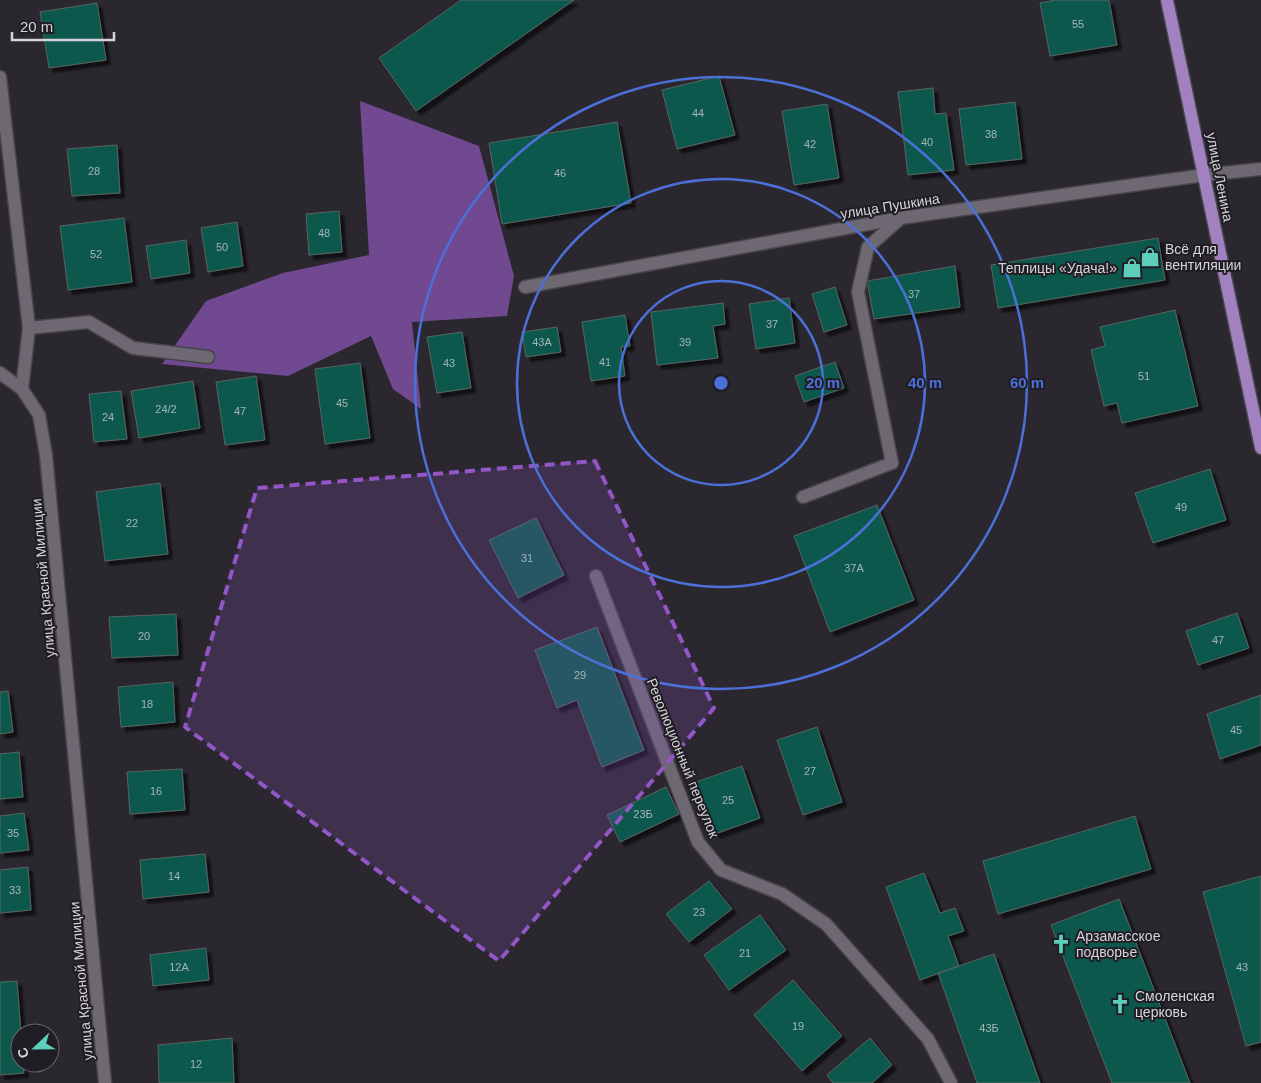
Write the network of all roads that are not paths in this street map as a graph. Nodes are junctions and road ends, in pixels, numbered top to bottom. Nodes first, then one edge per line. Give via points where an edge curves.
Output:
1 (1167, 0) edge
2 (0, 77) edge
3 (1261, 169) edge
4 (1204, 176) junction
5 (901, 218) junction
6 (525, 287) dead end
7 (30, 328) junction
8 (208, 357) dead end
9 (0, 374) edge
10 (22, 389) junction
11 (1261, 448) edge
12 (803, 497) dead end
13 (596, 576) dead end
14 (105, 1083) edge
15 (952, 1083) edge

1 - 4 main road, улица Ленина
2 - 7 street
3 - 4 street, улица Пушкина
4 - 5 street, улица Пушкина
4 - 11 main road, улица Ленина
5 - 6 street, улица Пушкина
5 - 12 street via 868,248 858,292 892,463
7 - 8 street via 89,322 134,348
7 - 10 street
9 - 10 street
10 - 14 street, улица Красной Милиции via 40,415 46,455
13 - 15 street, Революционный переулок via 698,842 721,870 782,894 826,924 928,1039

